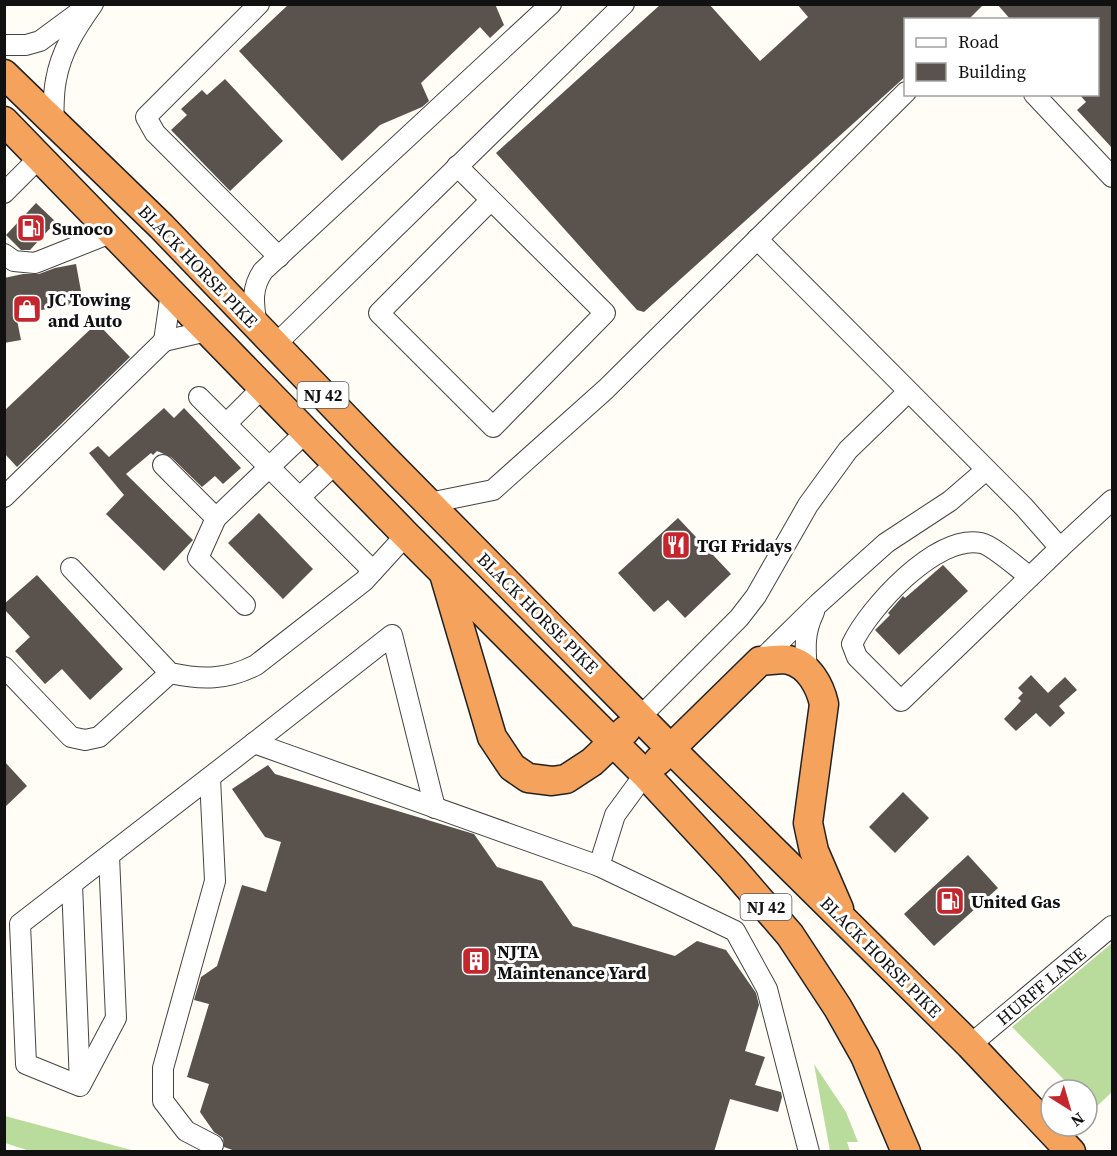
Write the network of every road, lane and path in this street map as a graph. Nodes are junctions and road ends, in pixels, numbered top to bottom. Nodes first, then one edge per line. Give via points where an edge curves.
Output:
1 (91, 4) edge
2 (259, 4) edge
3 (551, 4) edge
4 (624, 4) edge
5 (4, 45) edge
6 (4, 74) edge
7 (904, 94) edge
8 (1036, 96) edge
9 (4, 121) edge
10 (53, 122) junction
11 (40, 157) junction
12 (457, 166) junction
13 (1113, 177) edge
14 (4, 193) edge
15 (491, 200) junction
16 (113, 232) junction
17 (757, 239) junction
18 (4, 254) edge
19 (279, 257) junction
20 (171, 293) junction
21 (207, 330) junction
22 (266, 336) junction
23 (164, 341) junction
24 (262, 387) junction
25 (908, 392) junction
26 (199, 397) dead end
27 (226, 424) junction
28 (306, 432) junction
29 (336, 463) junction
30 (163, 465) dead end
31 (269, 466) junction
32 (986, 470) junction
33 (4, 497) edge
34 (300, 497) junction
35 (1113, 500) edge
36 (429, 503) junction
37 (216, 518) junction
38 (406, 535) junction
39 (1060, 548) junction
40 (71, 568) dead end
41 (373, 571) junction
42 (443, 572) junction
43 (1030, 578) junction
44 (818, 604) junction
45 (245, 605) dead end
46 (760, 661) junction
47 (4, 667) edge
48 (807, 670) junction
49 (170, 673) junction
50 (640, 717) junction
51 (614, 742) junction
52 (254, 743) junction
53 (671, 749) junction
54 (645, 774) junction
55 (210, 778) junction
56 (435, 808) junction
57 (109, 856) junction
58 (599, 866) junction
59 (72, 884) junction
60 (844, 921) junction
61 (1113, 926) edge
62 (970, 1046) junction
63 (865, 1056) junction
64 (80, 1086) junction
65 (213, 1145) dead end
66 (809, 1152) edge
67 (888, 1152) edge
68 (906, 1152) edge
69 (1071, 1152) edge

1 - 5 street via 40,41
1 - 10 street via 63,53 56,80
2 - 19 street via 146,117 155,133
3 - 19 street
4 - 12 street
6 - 10 highway, BLACK HORSE PIKE / NJ 42
7 - 17 street
8 - 13 street
9 - 11 highway, NJ 42
10 - 22 highway, BLACK HORSE PIKE / NJ 42
11 - 14 street
11 - 16 highway, NJ 42
12 - 15 street
12 - 22 street
15 - 15 street via 605,313 493,426 379,313
16 - 18 street via 35,263 15,261
16 - 20 highway, NJ 42
17 - 25 street
17 - 36 street via 606,389 494,490
19 - 22 street via 257,280 252,293
20 - 21 highway, NJ 42
20 - 23 street
21 - 23 street
21 - 24 highway, NJ 42
22 - 36 highway, BLACK HORSE PIKE / NJ 42
23 - 33 street
24 - 27 street
24 - 28 highway, NJ 42
25 - 32 street
25 - 50 street via 848,450 808,505 739,618
26 - 27 street
27 - 31 street
28 - 29 highway, NJ 42
28 - 31 street
29 - 34 street
29 - 38 highway, NJ 42
30 - 37 street
31 - 34 street
31 - 37 street
32 - 39 street
32 - 44 street via 950,501 886,543
34 - 41 street
35 - 39 street
36 - 50 highway, BLACK HORSE PIKE / NJ 42
37 - 45 street via 198,558
38 - 41 street
38 - 42 highway, NJ 42
39 - 43 street
40 - 49 street
41 - 49 street via 265,658 239,674 191,678
42 - 51 highway, NJ 42
42 - 51 highway via 492,736 512,767 528,778 566,779
43 - 43 street via 982,543 959,544 931,557 901,580 872,612 852,644 857,657 901,701
44 - 46 street
44 - 48 street via 804,644
46 - 48 highway via 790,660
46 - 53 highway
47 - 49 street via 71,737 85,740 99,737
48 - 60 highway via 821,688 824,704 808,823 814,850
50 - 51 highway
50 - 53 highway, BLACK HORSE PIKE / NJ 42
51 - 54 highway, NJ 42
52 - 55 street
52 - 56 street
52 - 56 street via 392,635
53 - 54 highway
53 - 60 highway, BLACK HORSE PIKE / NJ 42
54 - 58 street via 615,815
54 - 63 highway, NJ 42 via 790,935
55 - 57 street
55 - 65 street via 215,881 163,1068 163,1101 186,1131
56 - 58 street
57 - 59 street
57 - 64 street via 116,1018
58 - 66 street via 735,931 768,988
59 - 64 street
59 - 64 street via 20,924 26,1064
60 - 62 highway, BLACK HORSE PIKE / NJ 42
61 - 62 street, HURFF LANE
62 - 69 highway, BLACK HORSE PIKE / NJ 42
63 - 67 highway
63 - 68 highway, NJ 42

